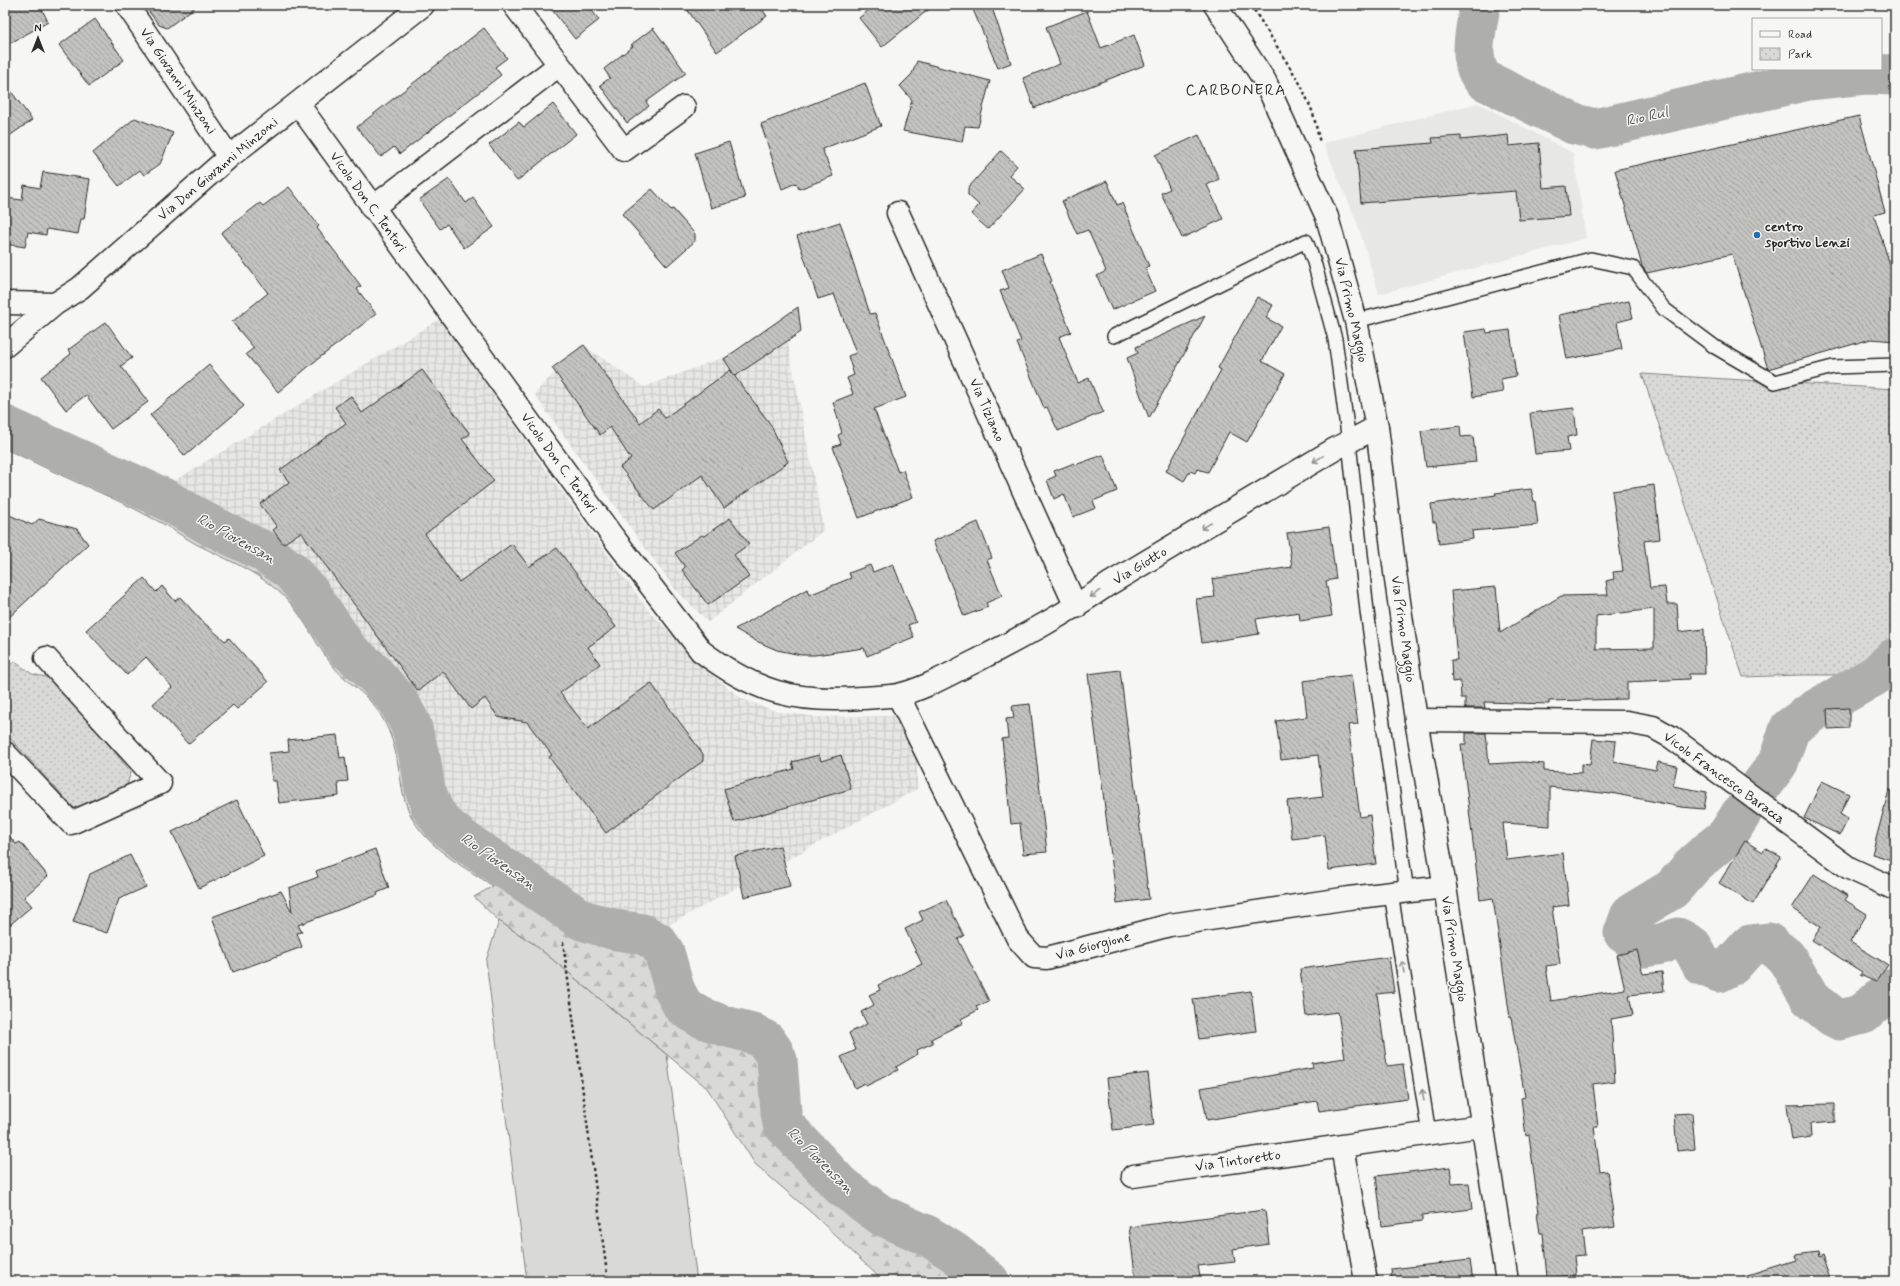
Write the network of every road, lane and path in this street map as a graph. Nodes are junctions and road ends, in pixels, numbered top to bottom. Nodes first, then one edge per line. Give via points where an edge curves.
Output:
1 (127, 5) edge
2 (423, 5) edge
3 (514, 5) edge
4 (1215, 5) edge
5 (560, 65) junction
6 (298, 104) junction
7 (684, 107) dead end
8 (229, 157) junction
9 (372, 208) junction
10 (898, 213) dead end
11 (5, 303) edge
12 (55, 304) junction
13 (1356, 321) junction
14 (1114, 336) dead end
15 (5, 346) edge
16 (1895, 365) edge
17 (1377, 427) junction
18 (1349, 442) junction
19 (1076, 607) junction
20 (46, 658) dead end
21 (898, 695) junction
22 (1416, 720) junction
23 (5, 753) edge
24 (1445, 887) junction
25 (1895, 889) edge
26 (1399, 892) junction
27 (563, 942) dead end
28 (1481, 1126) junction
29 (1429, 1134) junction
30 (1342, 1147) junction
31 (1133, 1176) dead end
32 (608, 1281) edge
33 (1366, 1281) edge
34 (1507, 1281) edge

1 - 8 street, Via Giovanni Minzoni
2 - 6 street, Via Don Giovanni Minzoni
3 - 5 street
4 - 13 street, Via Primo Maggio via 1265,81 1327,217
5 - 7 street via 624,150
5 - 9 street
6 - 8 street, Via Don Giovanni Minzoni
6 - 9 street, Vicolo Don C. Tentori
8 - 12 street, Via Don Giovanni Minzoni via 80,288
9 - 21 street, Vicolo Don C. Tentori via 613,537 701,651 747,682 804,699
10 - 19 street, Via Tiziano
11 - 12 street
12 - 15 street, Via Don Giovanni Minzoni
13 - 16 lane via 1591,259 1633,268 1664,309 1715,347 1776,382 1833,368
13 - 17 street, Via Primo Maggio
14 - 18 lane via 1306,241 1335,339
17 - 18 street, Via Giotto
17 - 22 street, Via Primo Maggio
18 -> 19 street, Via Giotto via 1109,584
18 - 26 lane
19 - 21 street, Via Giotto via 939,680
20 - 23 street via 160,783 71,823
21 - 26 street, Via Giorgione via 1018,939 1034,956 1047,958 1170,925
22 - 24 street, Via Primo Maggio
22 - 25 street, Vicolo Francesco Baracca via 1627,722 1653,727 1671,737 1849,868
24 - 26 street, Via Giorgione
24 - 28 street, Via Primo Maggio
29 -> 26 lane
27 - 32 path
28 - 29 street, Via Tintoretto
28 - 34 street, Via Primo Maggio
29 - 30 street, Via Tintoretto
30 - 31 street, Via Tintoretto
30 - 33 street

